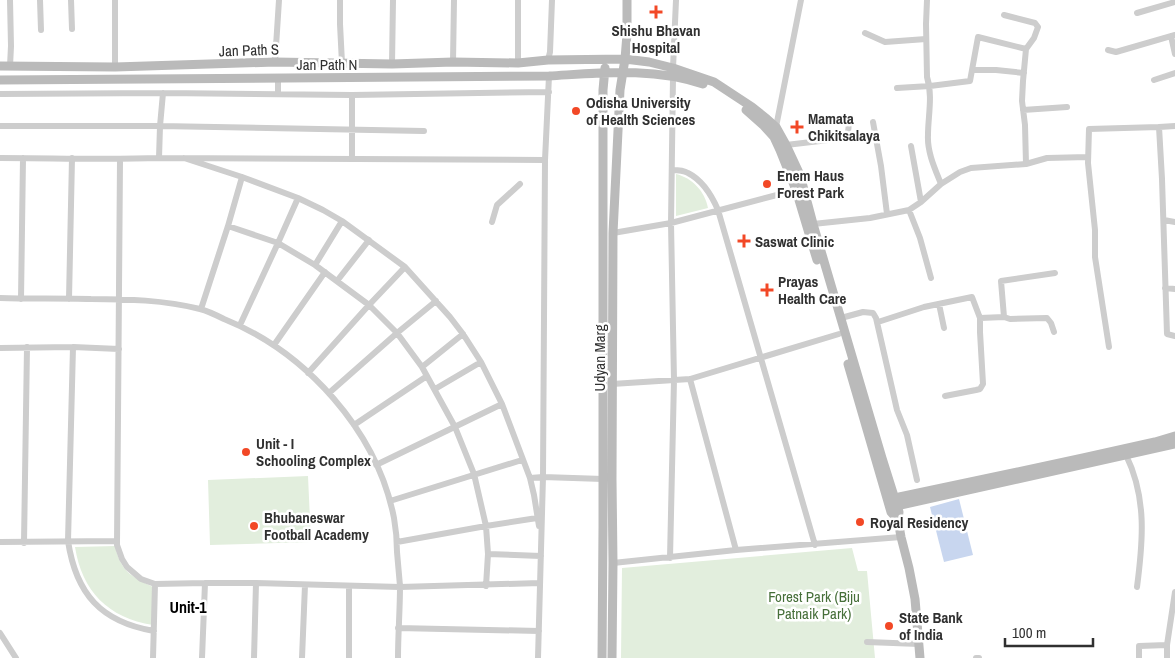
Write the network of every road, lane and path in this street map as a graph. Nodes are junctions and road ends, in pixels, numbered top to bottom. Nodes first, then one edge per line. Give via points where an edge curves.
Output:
1 (10, 0) edge
2 (40, 0) edge
3 (71, 0) edge
4 (115, 0) edge
5 (278, 0) edge
6 (340, 0) edge
7 (393, 0) edge
8 (454, 0) edge
9 (518, 0) edge
10 (552, 0) edge
11 (627, 0) edge
12 (676, 0) edge
13 (801, 0) edge
14 (927, 0) edge
15 (1175, 2) edge
16 (1137, 12) dead end
17 (1004, 15) dead end
18 (72, 29) dead end
19 (41, 30) dead end
20 (866, 33) dead end
21 (1173, 36) edge
22 (926, 39) junction
23 (1026, 49) junction
24 (1108, 50) dead end
25 (1175, 54) edge
26 (625, 59) junction
27 (548, 60) junction
28 (604, 60) junction
29 (275, 62) junction
30 (453, 62) junction
31 (342, 63) junction
32 (518, 63) junction
33 (392, 64) junction
34 (5, 66) edge
35 (115, 67) junction
36 (972, 70) junction
37 (623, 72) junction
38 (673, 72) junction
39 (604, 73) junction
40 (1024, 73) junction
41 (1175, 73) edge
42 (549, 76) junction
43 (278, 78) junction
44 (0, 80) edge
45 (1154, 80) dead end
46 (930, 86) junction
47 (897, 88) dead end
48 (548, 92) junction
49 (164, 93) junction
50 (0, 94) edge
51 (278, 94) junction
52 (352, 95) junction
53 (1067, 107) dead end
54 (1023, 110) junction
55 (849, 121) dead end
56 (873, 122) dead end
57 (0, 126) edge
58 (160, 126) junction
59 (1175, 126) edge
60 (1159, 127) junction
61 (776, 128) junction
62 (352, 130) junction
63 (424, 131) dead end
64 (911, 146) dead end
65 (783, 147) junction
66 (1088, 157) junction
67 (0, 158) edge
68 (23, 158) junction
69 (72, 158) junction
70 (159, 158) junction
71 (184, 158) junction
72 (352, 159) junction
73 (120, 160) junction
74 (546, 160) junction
75 (1026, 164) junction
76 (672, 170) junction
77 (242, 177) junction
78 (520, 184) dead end
79 (941, 184) junction
80 (796, 190) junction
81 (298, 198) junction
82 (921, 202) junction
83 (718, 210) junction
84 (909, 210) junction
85 (887, 214) junction
86 (1164, 220) junction
87 (342, 221) junction
88 (492, 222) dead end
89 (1175, 222) edge
90 (671, 223) junction
91 (813, 224) junction
92 (228, 226) junction
93 (613, 233) junction
94 (369, 240) junction
95 (278, 243) junction
96 (315, 265) junction
97 (405, 267) junction
98 (325, 272) junction
99 (1055, 273) dead end
100 (931, 278) dead end
101 (337, 281) junction
102 (1166, 288) junction
103 (1175, 289) edge
104 (0, 298) edge
105 (20, 298) junction
106 (69, 298) junction
107 (118, 299) junction
108 (436, 301) junction
109 (938, 304) junction
110 (369, 305) junction
111 (202, 309) junction
112 (841, 318) junction
113 (980, 318) junction
114 (1004, 318) junction
115 (878, 322) junction
116 (240, 325) junction
117 (944, 328) dead end
118 (1054, 332) dead end
119 (397, 333) junction
120 (464, 334) junction
121 (839, 334) junction
122 (1175, 336) edge
123 (274, 345) junction
124 (73, 346) junction
125 (27, 347) junction
126 (1109, 347) dead end
127 (0, 348) edge
128 (118, 348) junction
129 (761, 357) junction
130 (481, 362) junction
131 (422, 367) junction
132 (308, 373) junction
133 (427, 376) junction
134 (690, 379) junction
135 (674, 380) junction
136 (612, 384) junction
137 (435, 389) junction
138 (329, 393) junction
139 (945, 396) dead end
140 (502, 404) junction
141 (354, 425) junction
142 (455, 427) junction
143 (1175, 436) edge
144 (1175, 444) edge
145 (1126, 455) junction
146 (522, 460) junction
147 (376, 465) junction
148 (1039, 470) junction
149 (474, 474) junction
150 (543, 477) junction
151 (530, 478) junction
152 (603, 479) junction
153 (917, 480) dead end
154 (390, 501) junction
155 (892, 502) junction
156 (537, 518) junction
157 (486, 526) junction
158 (541, 537) junction
159 (901, 537) junction
160 (68, 541) junction
161 (117, 541) junction
162 (0, 542) edge
163 (24, 542) junction
164 (397, 542) junction
165 (815, 545) junction
166 (736, 550) junction
167 (488, 554) junction
168 (541, 556) junction
169 (670, 558) junction
170 (613, 563) junction
171 (205, 583) junction
172 (256, 583) junction
173 (540, 583) junction
174 (156, 584) junction
175 (305, 585) junction
176 (349, 586) junction
177 (486, 586) junction
178 (400, 587) junction
179 (1137, 587) dead end
180 (602, 589) junction
181 (613, 589) junction
182 (1175, 592) edge
183 (398, 628) junction
184 (154, 631) junction
185 (539, 631) junction
186 (0, 633) edge
187 (867, 642) dead end
188 (919, 644) junction
189 (1167, 645) junction
190 (16, 658) edge
191 (153, 658) edge
192 (202, 658) edge
193 (254, 658) edge
194 (302, 658) edge
195 (348, 658) edge
196 (398, 658) edge
197 (538, 658) edge
198 (602, 658) edge
199 (612, 658) edge
200 (920, 658) edge
201 (1138, 658) edge
202 (1167, 658) edge

1 - 34 street via 12,46
2 - 19 street
3 - 18 street
4 - 35 street
5 - 29 street
6 - 31 street
7 - 33 street
8 - 30 street
9 - 32 street
10 - 27 street
11 - 26 street, Udyan Marg
12 - 38 street
13 - 61 street
14 - 22 street
15 - 16 street
17 - 23 street via 1035,23 1038,27
20 - 22 street via 885,42
21 - 24 street via 1116,52
21 - 25 street
22 - 46 street
23 - 36 street via 978,37
23 - 40 street
26 - 28 street, Jan Path S
26 - 37 street, Udyan Marg
26 - 38 street, Jan Path S via 649,62
27 - 28 street, Jan Path S
27 - 32 street, Jan Path S
28 - 39 street, Udyan Marg
29 - 31 street, Jan Path S
29 - 35 street, Jan Path S
30 - 32 street, Jan Path S
30 - 33 street, Jan Path S
31 - 33 street, Jan Path S
34 - 35 street, Jan Path S
36 - 40 street
36 - 46 street via 970,81
37 - 38 street, Jan Path N
37 - 39 street, Jan Path N
37 - 93 street, Udyan Marg
38 - 61 street via 714,82 752,107
38 - 65 street via 726,95 750,113
38 - 76 street
39 - 42 street, Jan Path N
39 - 152 street, Udyan Marg
40 - 54 street
41 - 45 street
42 - 43 street, Jan Path N
42 - 48 street
43 - 44 street, Jan Path N
43 - 51 street
46 - 47 street
46 - 79 street via 929,148
48 - 52 street
48 - 74 street
49 - 50 street
49 - 51 street
49 - 58 street
51 - 52 street
52 - 62 street
53 - 54 street
54 - 75 street
55 - 65 street via 844,137
56 - 85 street
57 - 58 street
58 - 62 street
58 - 70 street
59 - 60 street
60 - 66 street via 1089,129
60 - 86 street
61 - 65 street
62 - 63 street
62 - 72 street
64 - 82 street
65 - 80 street
65 - 91 street via 800,175
66 - 75 street via 1047,158
66 - 126 street via 1096,266
67 - 68 street
68 - 69 street
68 - 105 street
69 - 73 street
69 - 106 street
70 - 71 street
70 - 73 street
71 - 72 street
71 - 77 street
72 - 74 street
73 - 107 street
74 - 150 street
75 - 79 street via 971,168
76 - 83 street via 687,172 698,181 708,191
76 - 90 street
77 - 81 street
77 - 92 street
78 - 88 street via 497,205
79 - 82 street
80 - 83 street
80 - 121 street
81 - 87 street
81 - 95 street
82 - 84 street
83 - 90 street
83 - 129 street
84 - 85 street
84 - 100 street
85 - 91 street
86 - 89 street
86 - 102 street
87 - 94 street
87 - 96 street
90 - 93 street
90 - 135 street
91 - 112 street
92 - 95 street
92 - 111 street
93 - 136 street, Udyan Marg
94 - 97 street
94 - 101 street
95 - 96 street
95 - 116 street
96 - 98 street
97 - 108 street
97 - 110 street
98 - 101 street
98 - 123 street
99 - 114 street via 1001,281
101 - 110 street
102 - 103 street
102 - 122 street via 1167,334
104 - 105 street
105 - 106 street
106 - 107 street
107 - 111 street via 156,301
107 - 128 street
108 - 119 street
108 - 120 street
109 - 113 street via 972,297
109 - 115 street
109 - 117 street
110 - 119 street
110 - 132 street
111 - 116 street
112 - 115 street via 870,312
112 - 155 street
113 - 114 street
113 - 139 street via 982,387
114 - 118 street via 1047,318
115 - 153 street via 897,410 907,435
116 - 123 street
119 - 131 street
119 - 138 street
120 - 130 street
120 - 131 street
121 - 129 street
121 - 155 street
123 - 132 street
124 - 125 street
124 - 128 street
124 - 160 street
125 - 127 street
125 - 163 street
128 - 161 street
129 - 134 street
129 - 165 street
130 - 137 street
130 - 140 street
131 - 133 street
132 - 138 street
133 - 137 street
133 - 141 street
134 - 135 street
134 - 166 street
135 - 136 street
135 - 169 street
136 - 170 street, Udyan Marg
137 - 142 street
138 - 141 street
140 - 142 street
140 - 146 street
141 - 147 street
142 - 147 street
142 - 149 street
143 - 148 street
144 - 145 street
145 - 148 street
145 - 179 street via 1141,504
146 - 149 street
146 - 151 street
147 - 154 street
148 - 155 street
149 - 154 street
149 - 157 street
150 - 151 street
150 - 152 street
150 - 158 street
151 - 156 street
152 - 180 street, Udyan Marg
154 - 164 street
155 - 159 street via 891,512 898,520
156 - 157 street
156 - 158 street
157 - 164 street
157 - 167 street
158 - 168 street
159 - 165 street
159 - 188 street via 915,599
160 - 161 street
160 - 163 street
160 - 184 street via 74,570 89,597 121,622
161 - 174 street via 127,567 141,579
162 - 163 street
164 - 178 street
165 - 166 street
166 - 169 street
167 - 168 street
167 - 177 street
168 - 173 street
169 - 170 street
170 - 181 street, Udyan Marg
171 - 172 street
171 - 174 street
171 - 192 street
172 - 175 street
172 - 193 street
173 - 177 street
173 - 185 street
174 - 184 street
175 - 176 street
175 - 194 street
176 - 178 street
176 - 195 street
177 - 178 street
178 - 183 street
180 - 181 street
180 - 198 street, Udyan Marg
181 - 199 street, Udyan Marg
182 - 189 street
183 - 185 street
183 - 196 street
184 - 191 street
185 - 197 street
186 - 190 street
187 - 188 street
188 - 200 street
189 - 201 street via 1139,646
189 - 202 street

